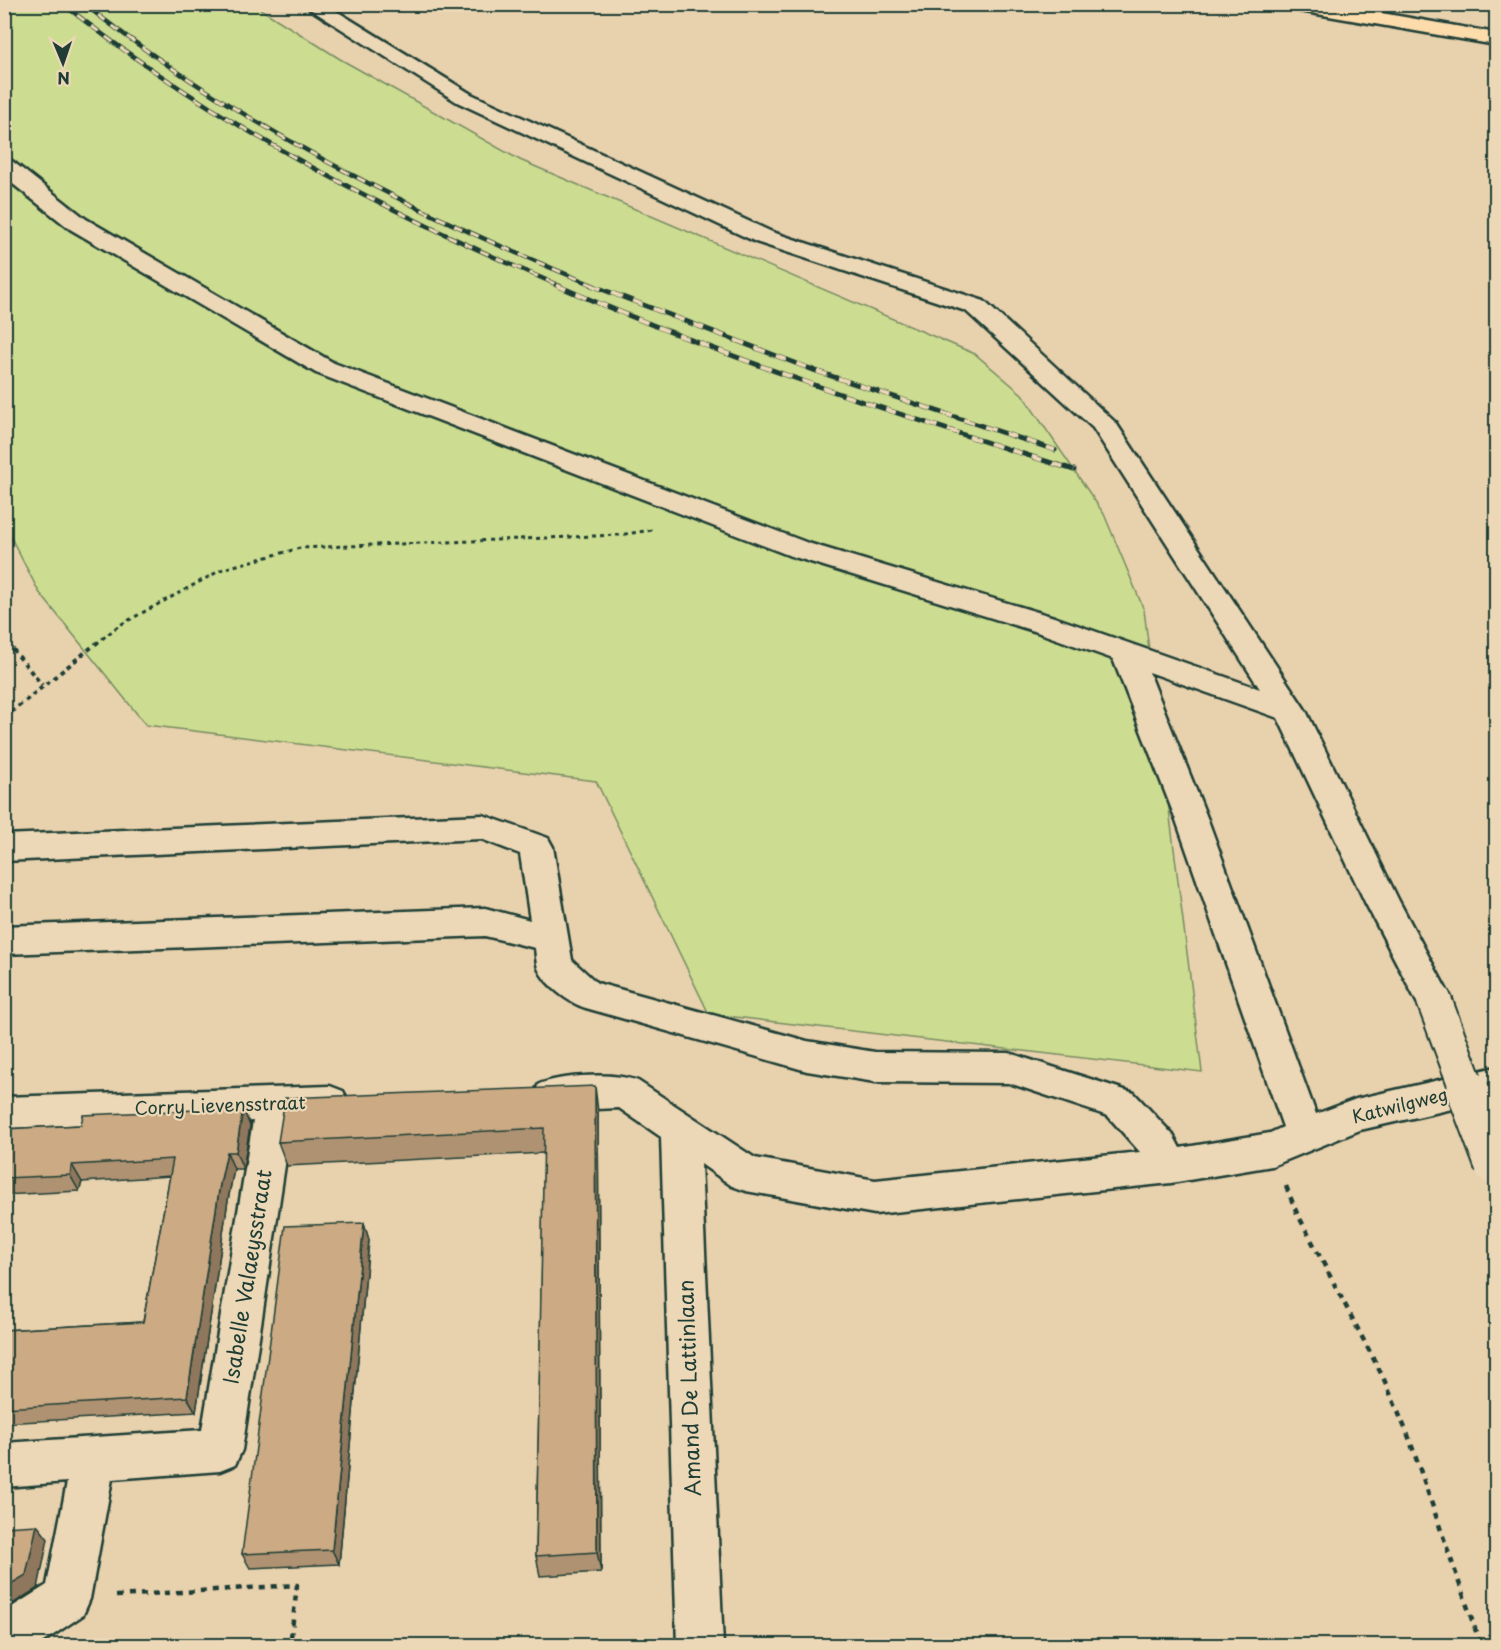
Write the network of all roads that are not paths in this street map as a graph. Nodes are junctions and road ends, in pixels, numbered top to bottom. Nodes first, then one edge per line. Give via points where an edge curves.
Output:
1 (311, 4) edge
2 (1294, 4) edge
3 (1491, 4) edge
4 (1497, 5) edge
5 (1497, 39) edge
6 (4, 166) edge
7 (1125, 651) junction
8 (1290, 711) junction
9 (4, 848) edge
10 (552, 939) junction
11 (4, 940) edge
12 (1497, 1083) edge
13 (520, 1096) edge
14 (368, 1101) edge
15 (275, 1104) junction
16 (4, 1113) edge
17 (680, 1130) junction
18 (1289, 1143) junction
19 (1497, 1164) edge
20 (1171, 1166) junction
21 (93, 1461) junction
22 (4, 1465) edge
23 (12, 1646) edge
24 (700, 1646) edge

1 - 8 street via 465,98 764,237 975,306 1104,423
2 - 5 highway
3 - 4 highway
6 - 7 street via 78,225 325,368 798,549
7 - 8 street
7 - 18 street via 1192,820
8 - 19 street, bridge via 1434,1000
9 - 10 street via 483,827 536,847
10 - 11 street via 485,922
10 - 20 street via 555,966 586,994 807,1056 874,1067 1009,1068 1121,1104
12 - 18 street, Katwilgweg via 1356,1115
13 - 17 street via 625,1092
14 - 15 street, Corry Lievensstraat
15 - 16 street, Corry Lievensstraat
15 - 21 street, Isabelle Valaeysstraat via 220,1450
17 - 20 street, Katwilgweg via 746,1174 875,1197
17 - 24 street, Amand De Lattinlaan
18 - 20 street, Katwilgweg
21 - 22 street
21 - 23 street via 68,1599 14,1633

